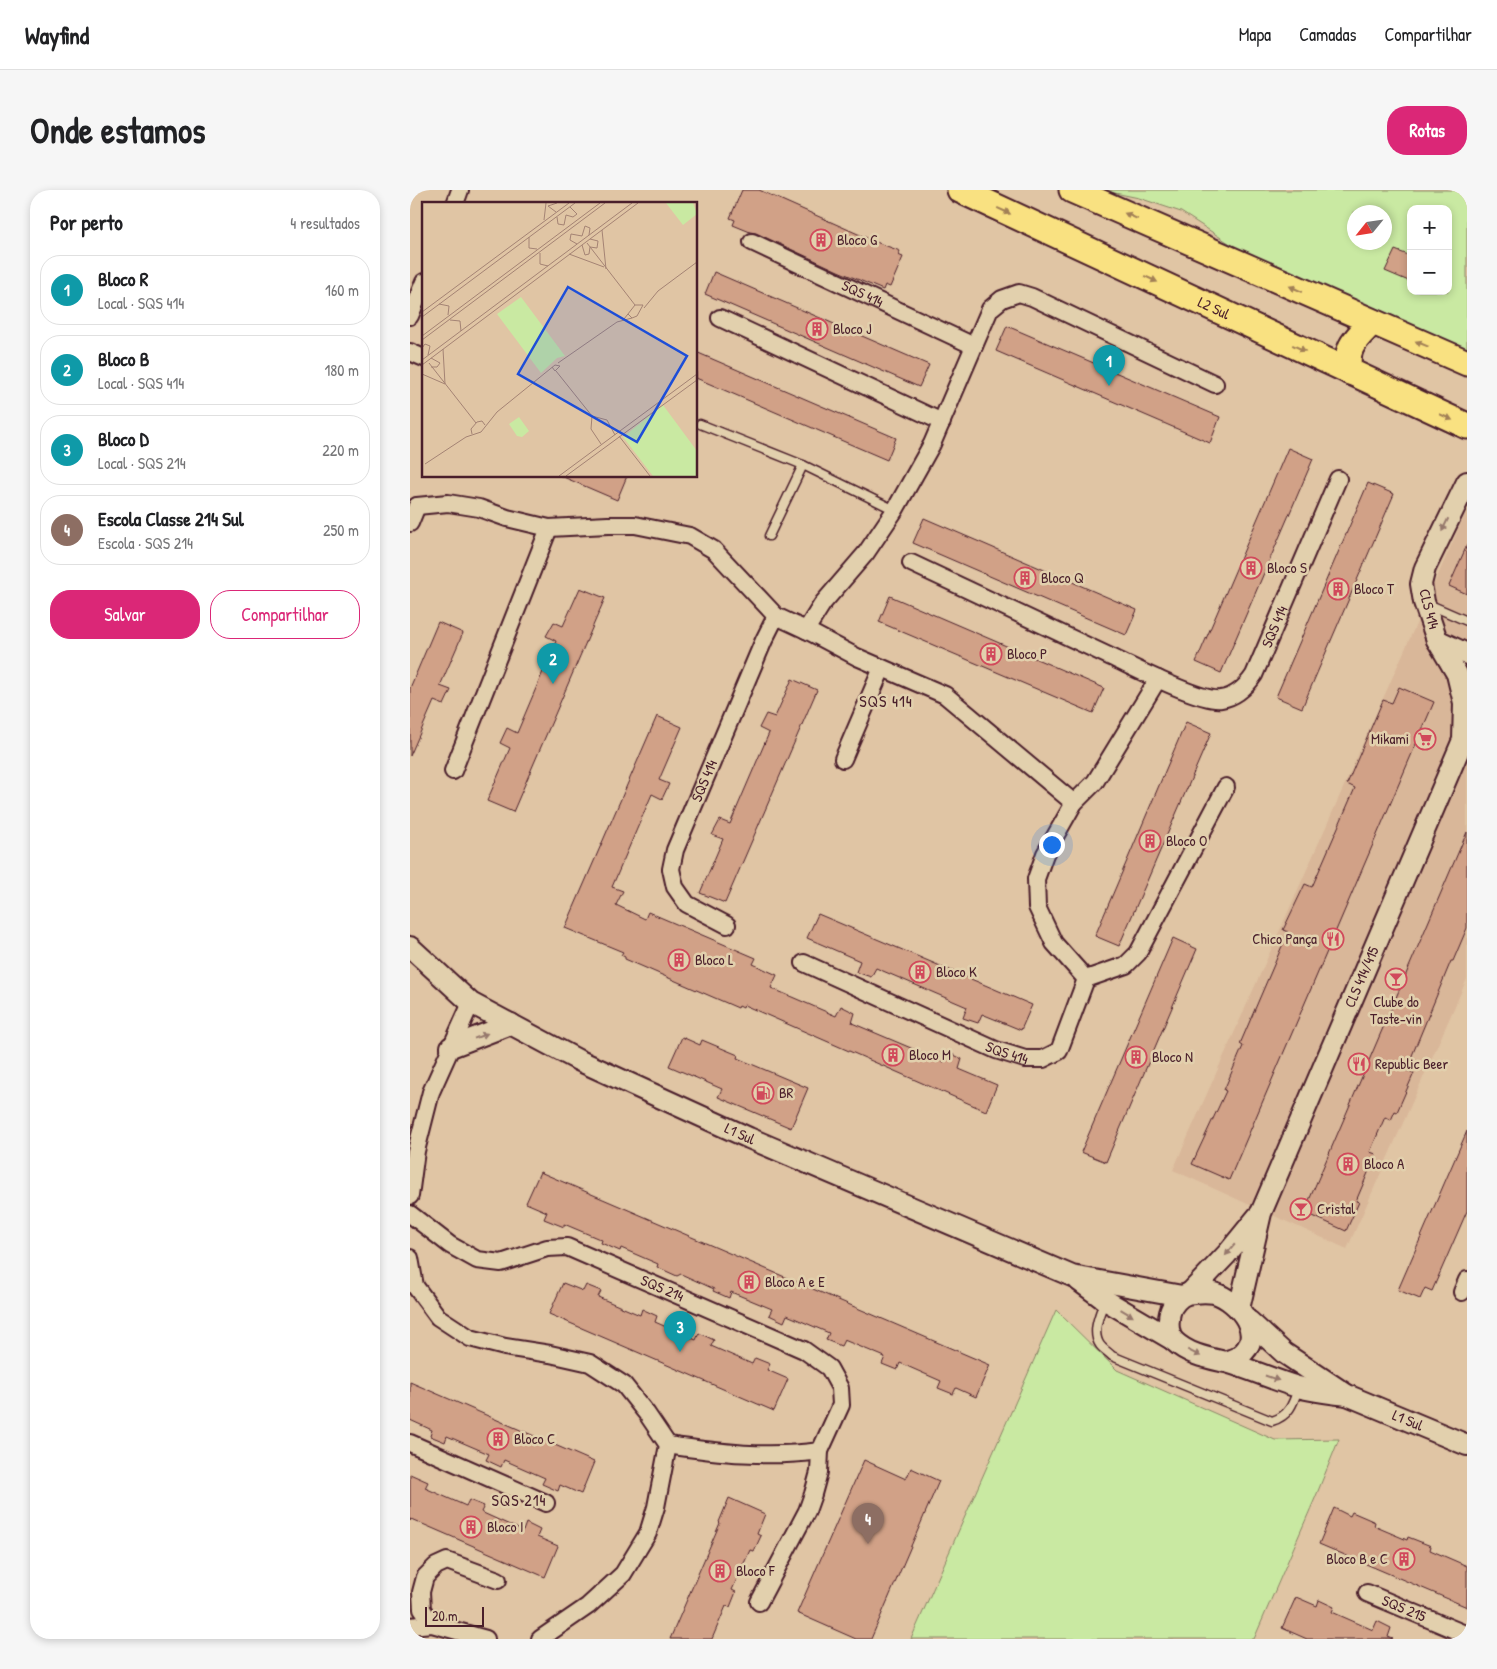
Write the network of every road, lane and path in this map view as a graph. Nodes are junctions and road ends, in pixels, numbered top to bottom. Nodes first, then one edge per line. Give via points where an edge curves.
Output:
1 (460, 190) edge
2 (960, 190) edge
3 (1072, 190) edge
4 (456, 202) edge
5 (752, 242) dead end
6 (417, 289) edge
7 (410, 316) edge
8 (720, 318) dead end
9 (1372, 322) junction
10 (974, 346) junction
11 (410, 352) edge
12 (422, 357) edge
13 (1467, 363) edge
14 (1350, 372) junction
15 (1216, 384) dead end
16 (942, 422) junction
17 (700, 424) dead end
18 (1467, 426) edge
19 (803, 465) junction
20 (1338, 479) dead end
21 (1467, 482) edge
22 (414, 502) edge
23 (895, 510) junction
24 (410, 523) edge
25 (549, 528) junction
26 (769, 536) dead end
27 (911, 563) dead end
28 (1424, 602) junction
29 (776, 616) junction
30 (1467, 621) edge
31 (806, 630) junction
32 (1437, 640) junction
33 (1467, 654) edge
34 (882, 668) junction
35 (1158, 679) junction
36 (1465, 738) edge
37 (843, 758) dead end
38 (453, 771) dead end
39 (1226, 787) dead end
40 (1074, 803) junction
41 (727, 925) dead end
42 (410, 948) edge
43 (417, 960) edge
44 (804, 963) dead end
45 (1086, 980) junction
46 (471, 1003) junction
47 (511, 1024) junction
48 (451, 1047) junction
49 (410, 1196) edge
50 (1261, 1213) junction
51 (410, 1214) edge
52 (410, 1258) edge
53 (1072, 1276) junction
54 (413, 1288) edge
55 (1186, 1295) junction
56 (1105, 1300) junction
57 (1244, 1315) junction
58 (1173, 1340) junction
59 (1225, 1362) junction
60 (1299, 1387) junction
61 (1347, 1396) junction
62 (410, 1443) edge
63 (668, 1445) junction
64 (1467, 1445) edge
65 (820, 1452) junction
66 (546, 1503) dead end
67 (498, 1580) dead end
68 (1368, 1593) dead end
69 (759, 1602) dead end
70 (432, 1624) junction
71 (410, 1626) edge
72 (1467, 1635) edge
73 (486, 1639) edge
74 (540, 1639) edge

1 - 4 street
2 -> 14 main road, L2 Sul
9 -> 3 main road
5 - 10 street, SQS 414
6 - 7 street
8 - 16 street
13 -> 9 main road
9 - 14 main road via 1347,354
10 - 15 street via 990,310 1002,299 1019,293
10 - 16 street
11 - 12 street
14 -> 18 main road, L2 Sul
16 - 23 street
17 - 19 lane
19 - 23 lane
19 - 26 lane
20 - 35 street, SQS 414 via 1249,683 1236,694 1220,699 1204,697
21 -> 28 street, CLS 414 via 1424,568 1421,584
22 - 24 street
22 - 25 street via 479,508
23 - 31 street
25 - 29 street via 635,525 690,536 714,550
25 - 38 street
27 - 35 street, SQS 414
28 - 30 lane
28 - 32 street, CLS 414
29 - 31 street
29 - 41 street, SQS 414 via 675,850 671,869 675,887 687,904
31 - 34 street
32 - 33 street
32 - 36 street, CLS 414 via 1457,674 1464,702
34 - 37 street
34 - 40 street via 946,695
35 - 40 street via 1094,782
36 - 50 street, CLS 414/415
39 - 45 street via 1138,953 1126,965
40 - 45 street via 1056,832 1039,871 1037,907 1054,943
42 - 43 street, L1 Sul
43 - 46 street, L1 Sul
44 - 45 street, SQS 414 via 996,1050 1025,1059 1043,1059 1059,1051
46 - 47 street, L1 Sul
46 - 48 street
48 -> 47 street
47 - 53 street, L1 Sul via 578,1060 749,1138
48 - 49 street via 431,1092 416,1151
50 -> 55 street, CLS 414/415 via 1227,1254
50 - 57 street, CLS 414/415
51 - 65 street, SQS 214 via 450,1245 477,1260 501,1262 547,1248 567,1247 804,1350 829,1368 840,1388 841,1405
52 - 54 street
53 - 55 street, L1 Sul
53 - 56 street, L1 Sul
54 - 63 street via 438,1317 470,1338 590,1363 624,1385
55 - 57 street via 1214,1293 1232,1303
55 - 58 street via 1173,1305 1169,1314 1168,1327
56 -> 58 street, L1 Sul
56 - 60 lane via 1097,1321 1097,1332 1099,1344 1112,1356 1272,1421 1281,1418 1292,1406
57 - 59 street via 1250,1337 1247,1348
57 - 61 street, L1 Sul via 1284,1353
58 -> 59 street via 1190,1352
59 -> 60 street, L1 Sul
60 - 61 street, L1 Sul
61 - 64 street, L1 Sul
62 - 66 street
63 - 65 street via 770,1456
63 - 74 street via 648,1534 623,1574 588,1606
65 - 69 street, SQS 214 via 819,1472 810,1502
67 - 70 street via 447,1562 436,1566 425,1577 421,1592 422,1609
68 - 72 street, SQS 215
70 - 71 street
70 - 73 street

